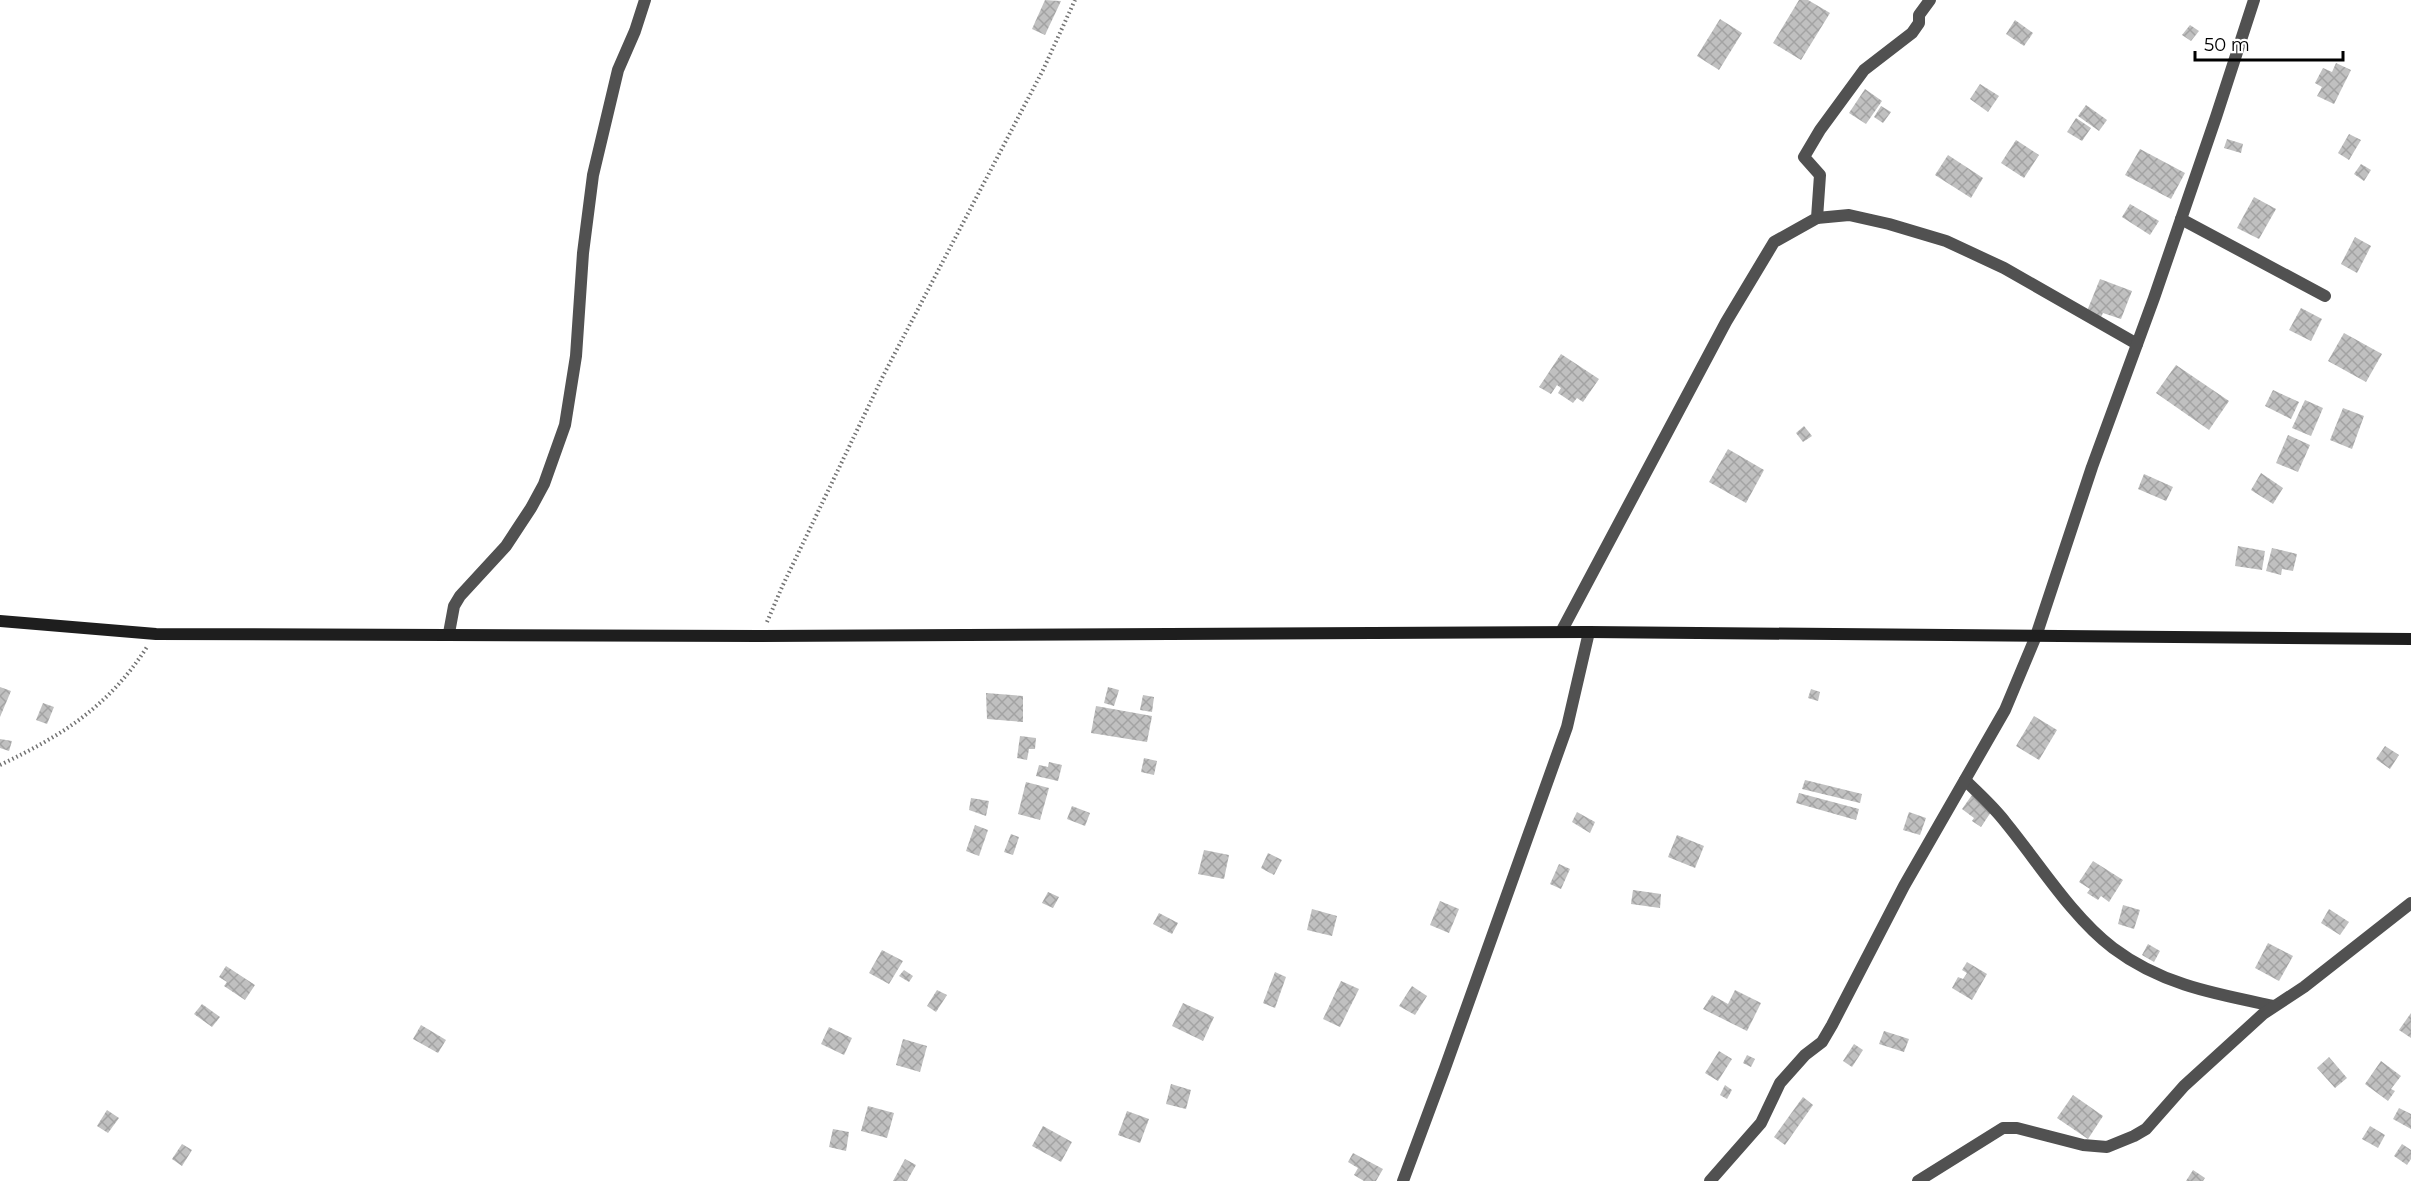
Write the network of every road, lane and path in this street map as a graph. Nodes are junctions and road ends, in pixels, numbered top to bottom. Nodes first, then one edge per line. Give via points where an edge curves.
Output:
1 (645, 0) edge
2 (1075, 0) edge
3 (1930, 0) edge
4 (2254, 0) edge
5 (1817, 218) junction
6 (2181, 219) junction
7 (2325, 296) dead end
8 (2137, 344) junction
9 (0, 621) edge
10 (1561, 632) junction
11 (1589, 632) junction
12 (449, 633) junction
13 (156, 634) junction
14 (761, 636) junction
15 (2036, 636) junction
16 (2411, 639) edge
17 (0, 765) edge
18 (1965, 780) junction
19 (2411, 903) edge
20 (2274, 1006) junction
21 (1402, 1181) edge
22 (1710, 1181) edge
23 (1918, 1181) edge

1 - 12 street via 618,70 594,175 565,425 531,508 506,546 460,596
2 - 14 path via 1043,70 883,376
3 - 5 street via 1912,33 1864,70 1804,157 1820,175
4 - 6 street
5 - 8 street via 1849,215 1946,241 2004,268
5 - 10 street via 1774,242 1726,322
6 - 7 street
6 - 8 street
8 - 15 street
9 - 13 street
10 - 11 street
10 - 14 street
11 - 15 street
11 - 21 street via 1567,727
12 - 13 street
12 - 14 street
13 - 17 path via 114,691 94,708 63,733
15 - 16 street
15 - 18 street via 2005,711
18 - 20 street via 2004,820 2091,928 2113,948 2145,968 2192,989
18 - 22 street via 1822,1042 1780,1083 1761,1123
19 - 20 street
20 - 23 street via 2184,1086 2146,1129 2134,1136 2106,1147 2003,1128

